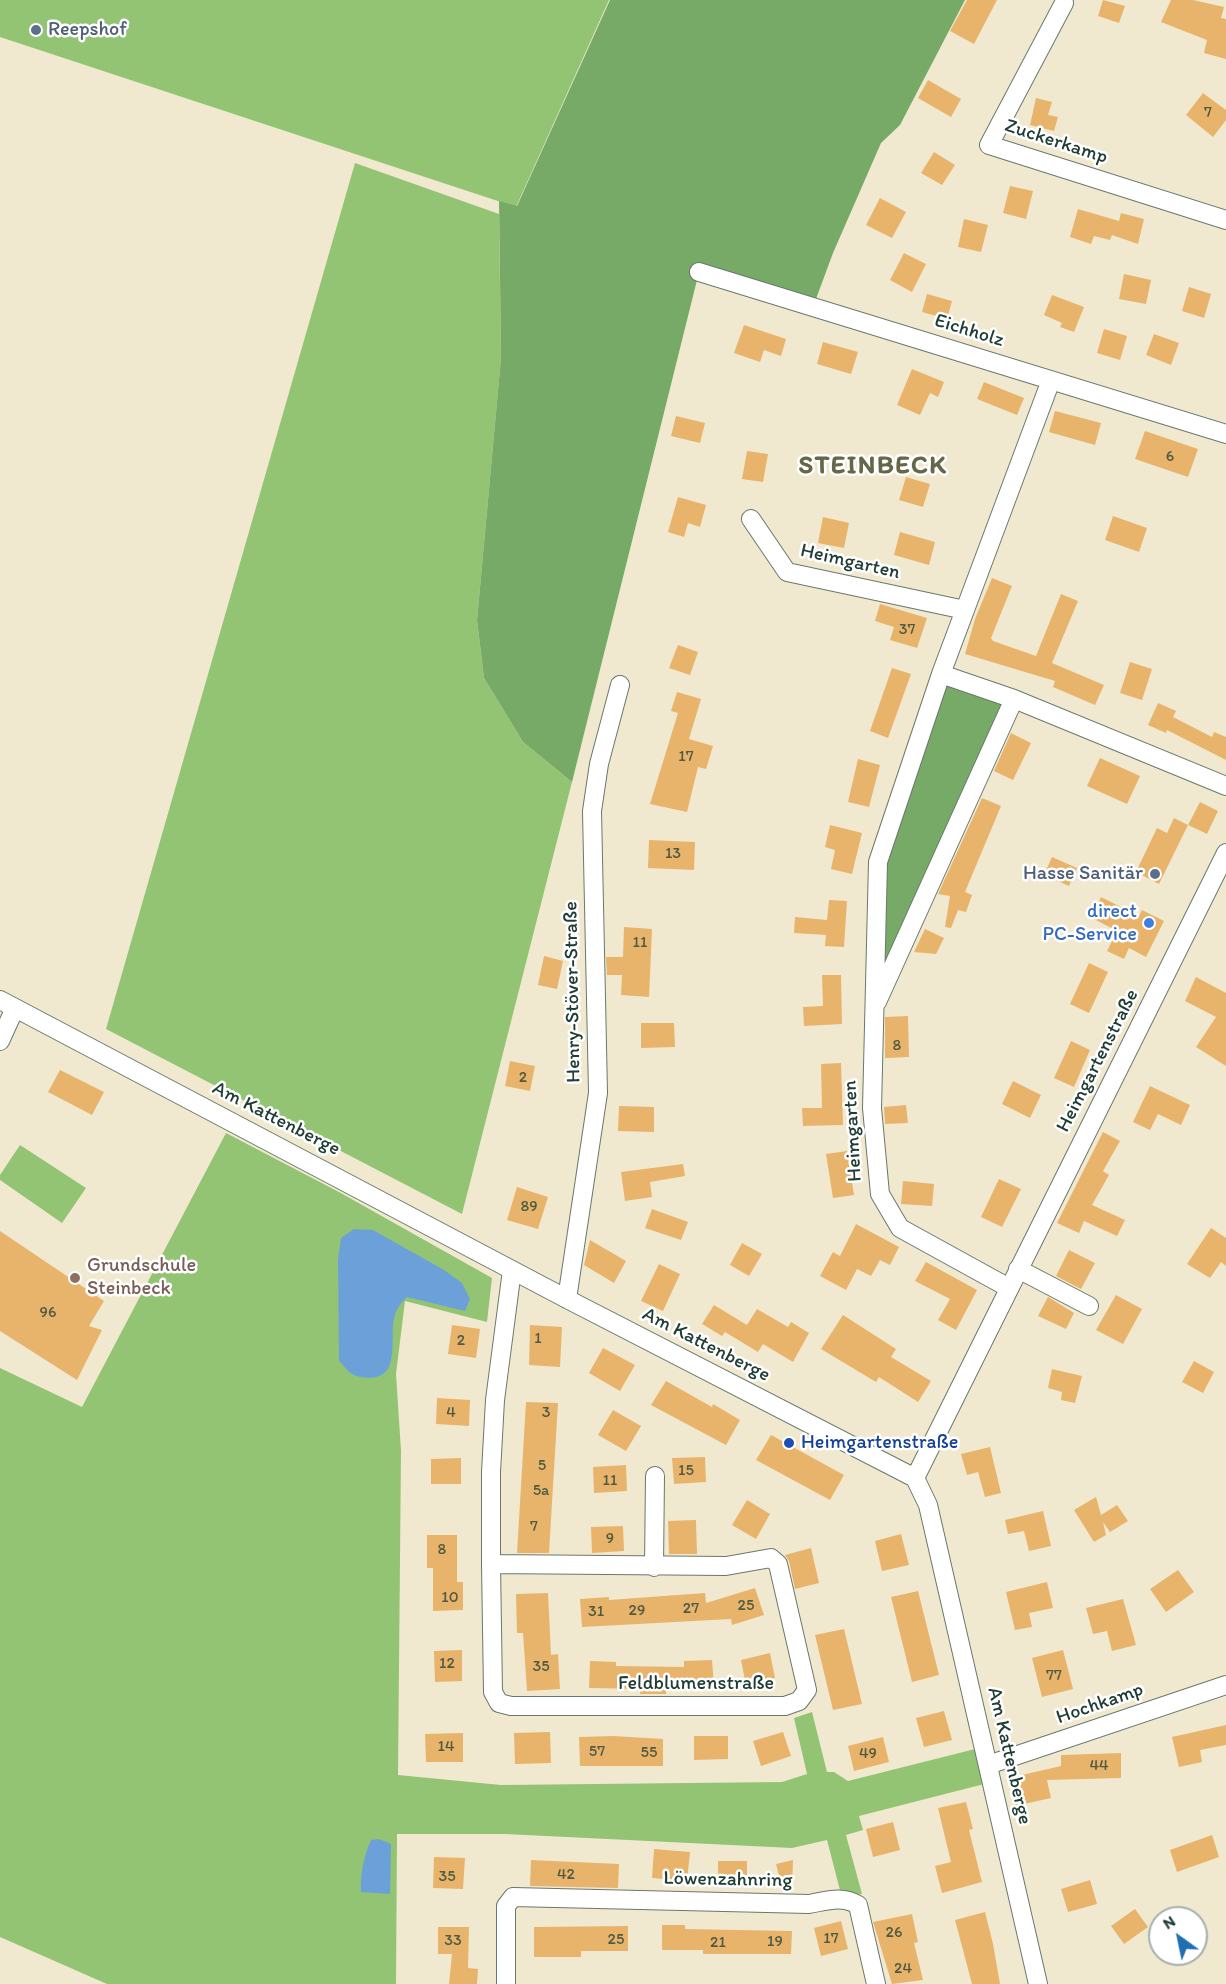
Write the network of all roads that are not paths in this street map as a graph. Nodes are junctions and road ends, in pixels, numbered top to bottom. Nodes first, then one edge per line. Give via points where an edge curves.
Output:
1 (1064, 3) dead end
2 (1226, 220) edge
3 (699, 272) dead end
4 (1051, 380) junction
5 (1226, 434) edge
6 (752, 519) dead end
7 (965, 610) junction
8 (941, 674) junction
9 (620, 686) dead end
10 (1014, 699) junction
11 (1226, 786) edge
12 (1226, 853) edge
13 (1221, 874) edge
14 (8, 1004) edge
15 (873, 1010) junction
16 (0, 1041) edge
17 (1018, 1269) junction
18 (512, 1270) junction
19 (1009, 1288) junction
20 (567, 1299) junction
21 (1089, 1306) dead end
22 (655, 1476) dead end
23 (915, 1478) junction
24 (491, 1564) junction
25 (654, 1567) junction
26 (1226, 1685) edge
27 (988, 1765) junction
28 (506, 1984) edge
29 (876, 1984) edge
30 (1038, 1984) edge

1 - 2 street, Zuckerkamp via 989,145
3 - 4 street, Eichholz
4 - 5 street, Eichholz
4 - 7 street, Heimgarten
6 - 7 street, Heimgarten via 787,572
7 - 8 street, Heimgarten
8 - 10 street
8 - 15 street, Heimgarten via 878,862
9 - 20 street, Henry-Stöver-Straße via 599,764 592,811 598,1093
10 - 11 street
10 - 15 street, Heimgarten
12 - 13 street, Heimgartenstraße
13 - 17 street, Heimgartenstraße
14 - 16 street, Am Kattenberge
14 - 18 street, Am Kattenberge
15 - 19 street, Heimgarten via 872,1108 880,1194 900,1228
17 - 19 street, Heimgartenstraße
17 - 21 street
18 - 20 street, Am Kattenberge
18 - 24 street, Feldblumenstraße via 495,1400
19 - 23 street, Heimgartenstraße
20 - 23 street, Am Kattenberge
22 - 25 street
23 - 27 street, Am Kattenberge via 928,1504
24 - 25 street, Feldblumenstraße
24 - 25 street, Feldblumenstraße via 493,1692 499,1703 511,1707 640,1708 785,1706 799,1701 807,1690 778,1564 771,1558 726,1566
26 - 27 street, Hochkamp
27 - 30 street, Am Kattenberge
28 - 29 street, Löwenzahnring via 506,1906 513,1897 809,1905 842,1898 858,1905

